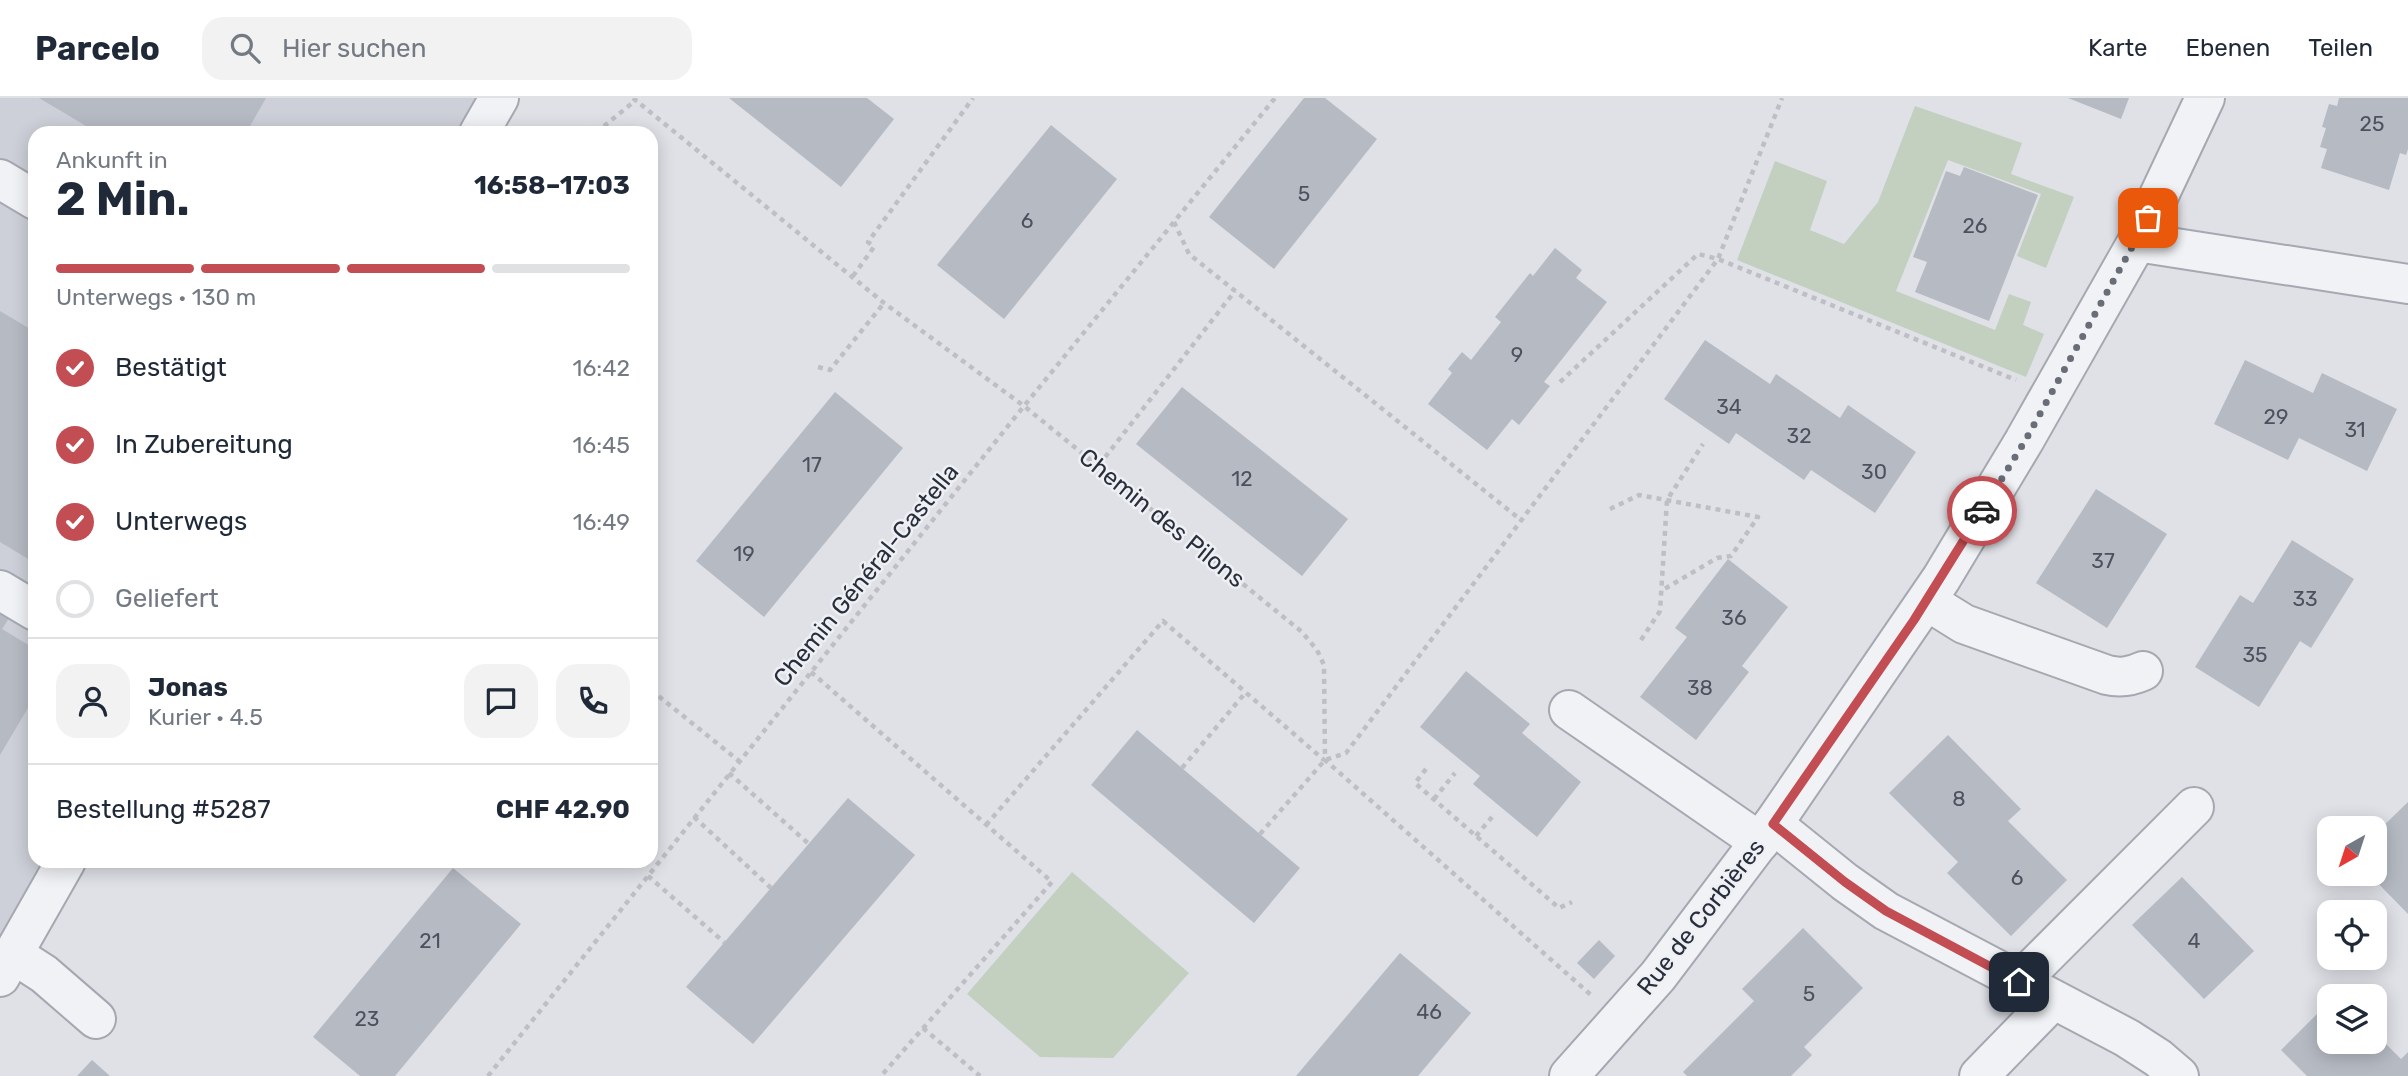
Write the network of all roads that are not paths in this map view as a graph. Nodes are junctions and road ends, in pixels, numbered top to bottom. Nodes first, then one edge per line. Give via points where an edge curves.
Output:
1 (499, 98) edge
2 (2206, 98) edge
3 (483, 126) edge
4 (0, 179) edge
5 (28, 197) edge
6 (2137, 242) junction
7 (2408, 284) edge
8 (0, 590) edge
9 (1927, 601) junction
10 (28, 607) edge
11 (2143, 671) dead end
12 (1569, 710) dead end
13 (2194, 807) dead end
14 (1766, 833) junction
15 (61, 868) edge
16 (7, 966) edge
17 (2019, 982) junction
18 (2053, 1000) junction
19 (96, 1018) dead end
20 (1569, 1076) edge
21 (1979, 1076) edge
22 (2179, 1076) edge

1 - 3 street
2 - 6 street, Rue de Corbières
4 - 5 street
6 - 7 street
6 - 9 street, Rue de Corbières via 2025,441
8 - 10 street
9 - 11 street via 1964,624 2107,675 2120,678
9 - 14 street, Rue de Corbières
12 - 14 street
13 - 17 street
14 - 17 street via 1886,911
14 - 20 street, Rue de Corbières via 1658,975
15 - 16 street
16 - 19 street via 44,974
17 - 18 street
18 - 21 street
18 - 22 street via 2127,1038

